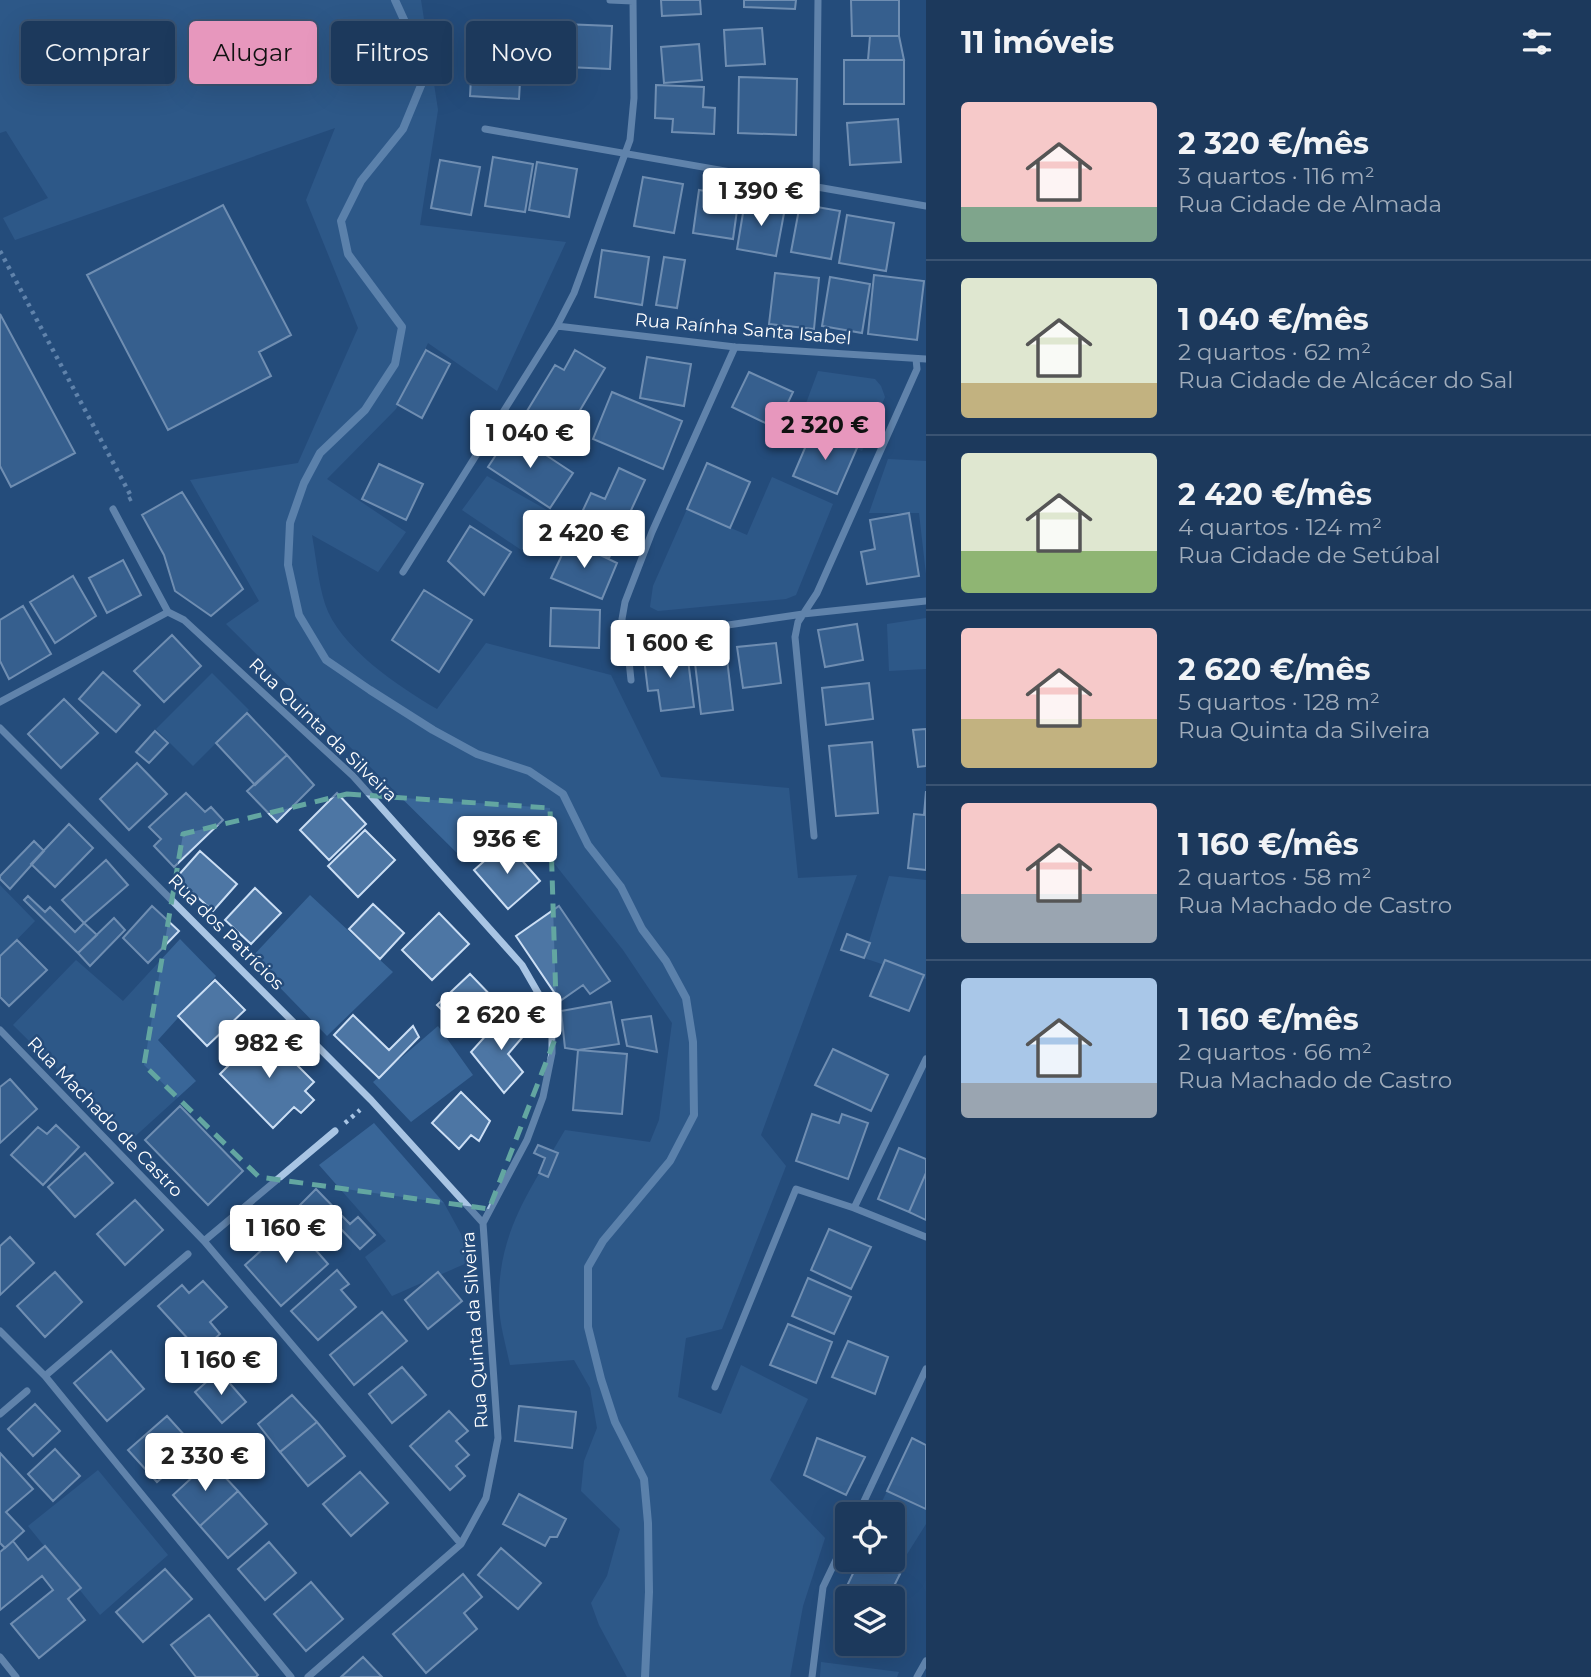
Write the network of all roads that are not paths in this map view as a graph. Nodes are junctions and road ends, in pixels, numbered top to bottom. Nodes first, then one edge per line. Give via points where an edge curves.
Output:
1 (610, 0) edge
2 (633, 0) edge
3 (818, 0) edge
4 (485, 129) dead end
5 (626, 153) junction
6 (816, 186) junction
7 (926, 206) edge
8 (557, 326) junction
9 (735, 347) junction
10 (916, 359) junction
11 (926, 359) edge
12 (113, 509) road end
13 (403, 572) dead end
14 (926, 601) edge
15 (168, 612) junction
16 (803, 614) junction
17 (687, 631) dead end
18 (663, 636) dead end
19 (627, 642) junction
20 (631, 680) dead end
21 (0, 702) edge
22 (0, 727) edge
23 (814, 836) dead end
24 (0, 1030) edge
25 (926, 1059) edge
26 (335, 1132) road end
27 (854, 1208) junction
28 (483, 1223) junction
29 (926, 1237) edge
30 (204, 1241) junction
31 (188, 1255) dead end
32 (0, 1331) edge
33 (926, 1369) edge
34 (45, 1376) junction
35 (715, 1387) dead end
36 (27, 1391) dead end
37 (0, 1413) edge
38 (864, 1502) edge
39 (461, 1544) junction
40 (835, 1562) edge
41 (0, 1657) edge
42 (926, 1661) edge
43 (16, 1677) edge
44 (291, 1677) edge
45 (307, 1677) edge
46 (812, 1677) edge
47 (917, 1677) edge

1 - 2 street
2 - 5 street via 634,98
3 - 6 street
4 - 5 street
5 - 6 street
5 - 8 street via 575,293
6 - 7 street
8 - 9 street, Rua Raínha Santa Isabel
8 - 13 street
9 - 10 street, Rua Raínha Santa Isabel
9 - 19 street via 631,584 622,619
10 - 11 street, Rua Raínha Santa Isabel
10 - 16 street via 917,369 817,593
12 - 15 street, Rua Quinta da Silveira
14 - 16 street
15 - 21 street
15 - 28 street, Rua Quinta da Silveira via 184,620 354,776 522,965 535,986 552,1032 543,1097 527,1140
16 - 17 street
16 - 23 street via 795,637
18 - 19 street
19 - 20 street
22 - 28 street, Rua dos Patrícios via 371,1100
24 - 30 street, Rua Machado de Castro
25 - 27 street
26 - 30 street
27 - 29 street
27 - 35 street via 796,1189
28 - 39 street, Rua Quinta da Silveira via 498,1438 486,1498
30 - 39 street, Rua Machado de Castro
31 - 34 street
32 - 34 street
33 - 38 street
34 - 44 street
36 - 37 street
39 - 45 street, Rua Quinta da Silveira
40 - 46 street via 823,1587
41 - 43 street
42 - 47 street

